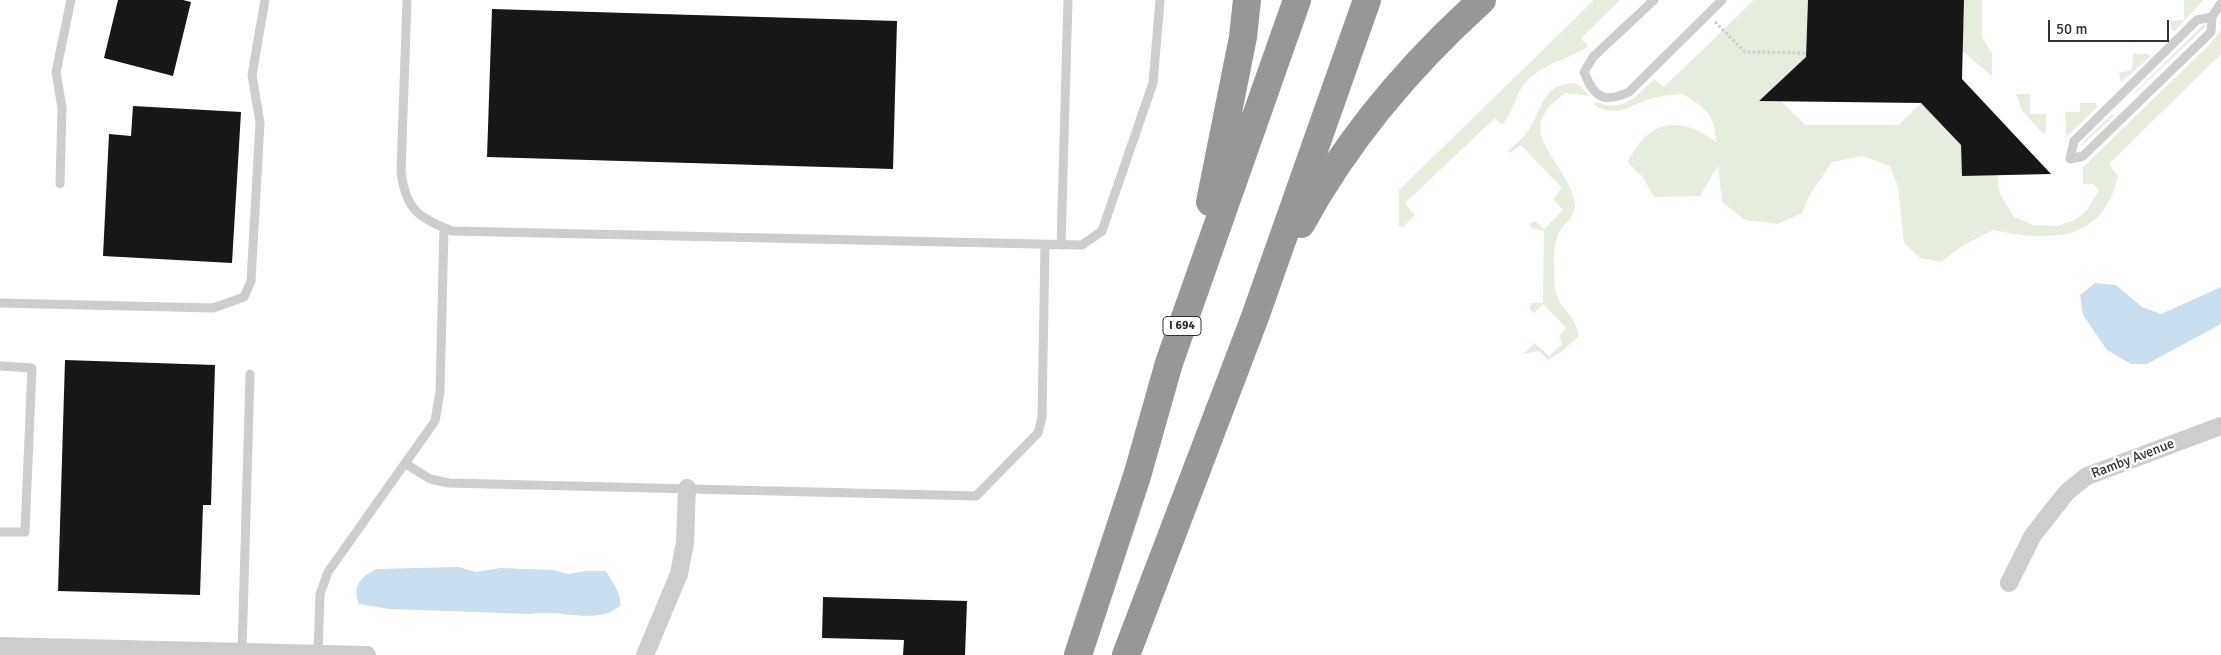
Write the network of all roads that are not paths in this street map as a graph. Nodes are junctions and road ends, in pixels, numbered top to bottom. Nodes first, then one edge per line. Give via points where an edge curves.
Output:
1 (71, 0) edge
2 (265, 0) edge
3 (407, 0) edge
4 (1068, 0) edge
5 (1160, 0) edge
6 (1247, 0) edge
7 (1297, 0) edge
8 (1366, 0) edge
9 (1482, 0) edge
10 (1654, 0) edge
11 (1722, 0) edge
12 (2221, 3) edge
13 (2212, 17) junction
14 (60, 184) dead end
15 (444, 228) junction
16 (1045, 244) junction
17 (1060, 245) junction
18 (0, 303) edge
19 (1255, 318) junction
20 (1178, 336) junction
21 (0, 366) edge
22 (250, 374) dead end
23 (2221, 426) edge
24 (406, 464) junction
25 (687, 488) junction
26 (0, 532) edge
27 (2009, 582) dead end
28 (0, 646) edge
29 (242, 652) junction
30 (318, 654) junction
31 (367, 655) edge
32 (645, 655) edge
33 (1078, 655) edge
34 (1126, 655) edge

1 - 14 lane via 56,72 62,108
2 - 18 lane via 252,75 260,123 252,280 244,297 213,308
3 - 15 lane via 400,172 404,194 414,210 429,222
4 - 17 lane
5 - 17 lane via 1153,83 1102,231 1082,246
6 - 20 highway via 1243,37 1213,190 1194,258
7 - 20 highway, I 694
8 - 19 highway
9 - 19 highway via 1394,89 1331,172 1279,263
10 - 11 lane via 1593,57 1584,72 1589,85 1601,97 1614,99 1629,92
12 - 13 lane
13 - 13 lane via 2197,20 2074,141 2070,158 2083,156 2211,32
15 - 16 lane via 452,231
15 - 24 lane via 437,412 435,421
16 - 17 lane
16 - 25 lane via 1042,417 1038,432 976,496
19 - 34 highway
20 - 33 highway, I 694 via 1137,476
21 - 26 lane via 32,368 25,532
22 - 29 lane
23 - 27 street, Ramby Avenue via 2087,476 2067,492 2033,535
24 - 25 lane via 430,479 449,483
24 - 30 lane via 328,572 320,594
25 - 32 street via 685,543 679,574
28 - 29 street
29 - 30 street
30 - 31 street

